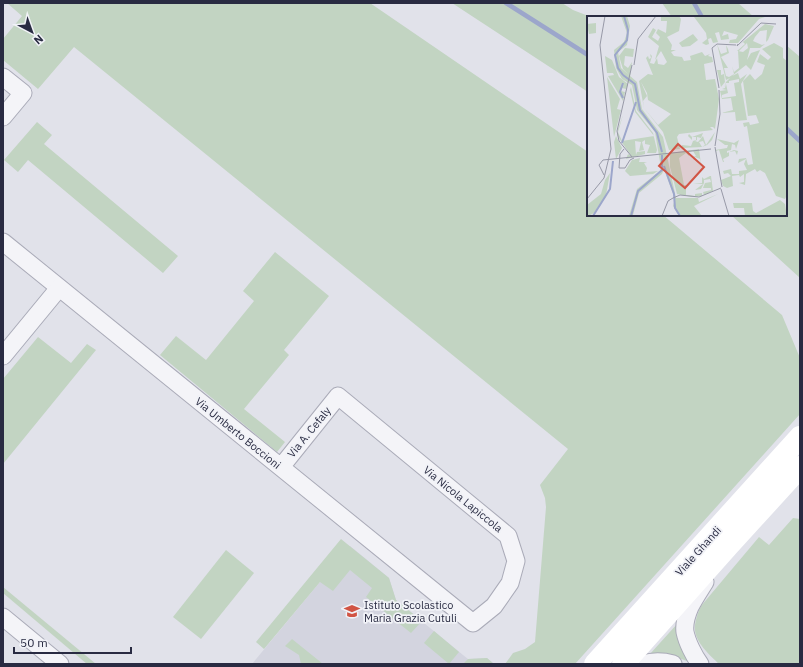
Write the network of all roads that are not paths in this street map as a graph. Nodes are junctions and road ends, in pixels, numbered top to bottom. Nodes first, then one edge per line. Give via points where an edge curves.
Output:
1 (3, 77) edge
2 (3, 116) edge
3 (3, 242) edge
4 (59, 288) junction
5 (3, 356) edge
6 (338, 396) joint
7 (800, 437) edge
8 (800, 467) edge
9 (281, 468) junction
10 (721, 540) junction
11 (3, 617) edge
12 (473, 623) joint
13 (60, 664) edge
14 (595, 664) edge
15 (623, 664) edge
16 (643, 664) edge
17 (672, 664) edge
18 (700, 664) edge

1 - 2 street via 23,93
3 - 4 street, Via Umberto Boccioni
4 - 5 street
4 - 9 street, Via Umberto Boccioni
6 - 9 street, Via A. Cefaly
6 - 12 street, Via Nicola Lapiccola via 508,536 516,561 510,583 494,606
7 - 10 main road, Viale Ghandi
8 - 10 main road, Viale Ghandi
9 - 12 street, Via Umberto Boccioni
10 - 14 main road, Viale Ghandi
10 - 15 main road, Viale Ghandi
10 - 18 street via 689,608 686,623 685,632
11 - 13 street
16 - 17 street via 651,661

